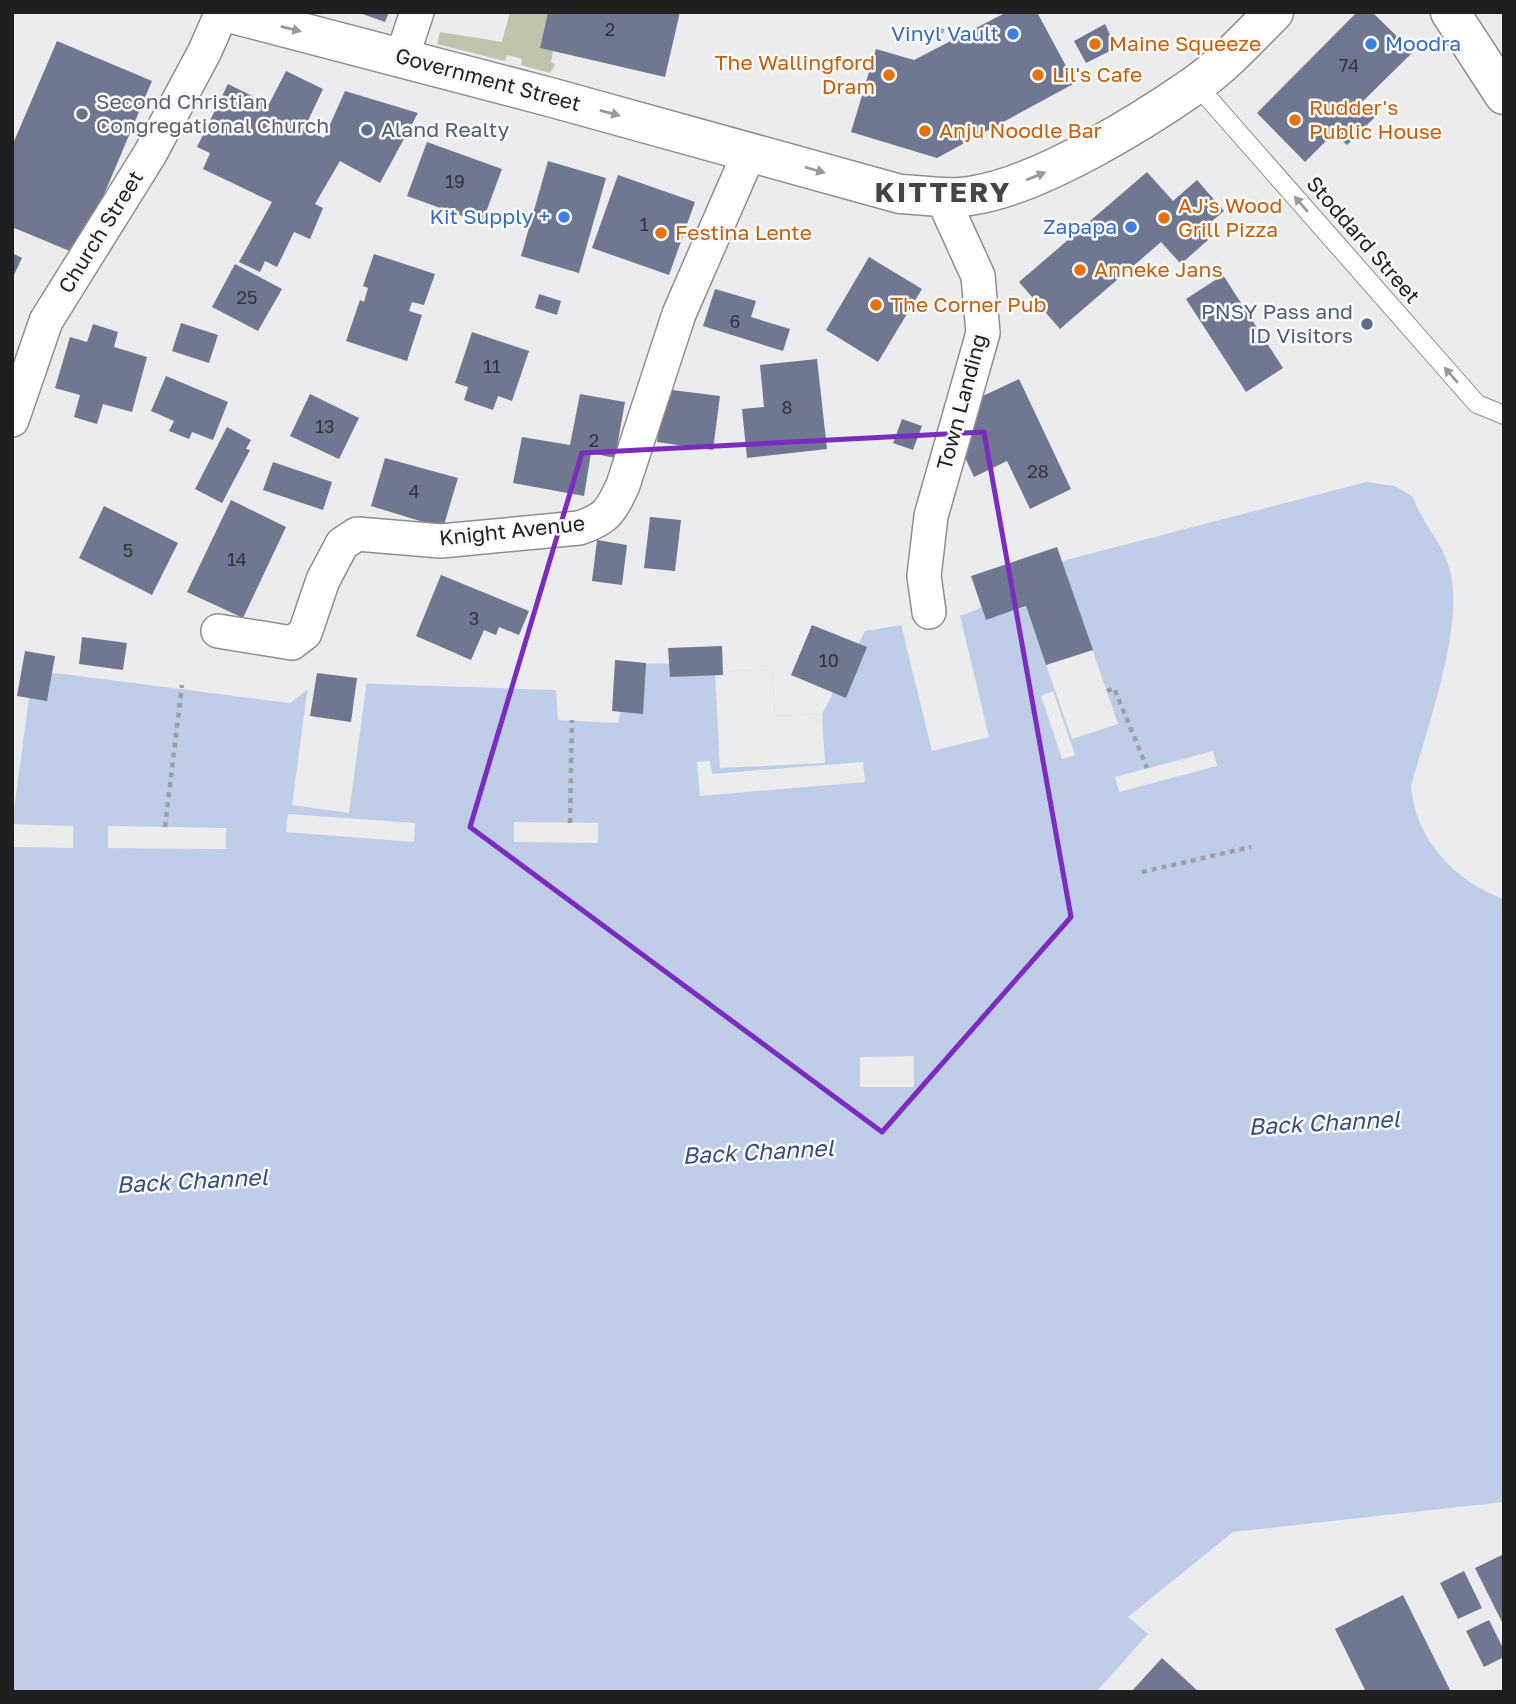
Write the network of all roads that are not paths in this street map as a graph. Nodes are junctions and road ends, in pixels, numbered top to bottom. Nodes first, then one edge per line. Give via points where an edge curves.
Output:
1 (224, 12) edge
2 (417, 12) edge
3 (1274, 12) edge
4 (1450, 12) edge
5 (402, 57) junction
6 (1196, 84) junction
7 (1504, 95) edge
8 (750, 151) junction
9 (942, 197) junction
10 (1504, 415) edge
11 (12, 420) edge
12 (929, 612) dead end
13 (218, 631) dead end

1 -> 5 street, Government Street
1 - 11 street, Church Street via 150,154 46,321
2 - 5 street
3 - 6 street, Government Street
4 - 7 street
5 -> 8 street, Government Street
9 -> 6 street, Government Street via 974,196 1053,169
10 -> 6 lane, Stoddard Street via 1477,404
8 -> 9 street, Government Street via 901,194
8 - 13 street, Knight Avenue via 679,314 622,485 600,521 441,541 357,534 342,544 323,580 305,633 292,643
9 - 12 street, Town Landing via 978,276 983,333 931,516 924,576

